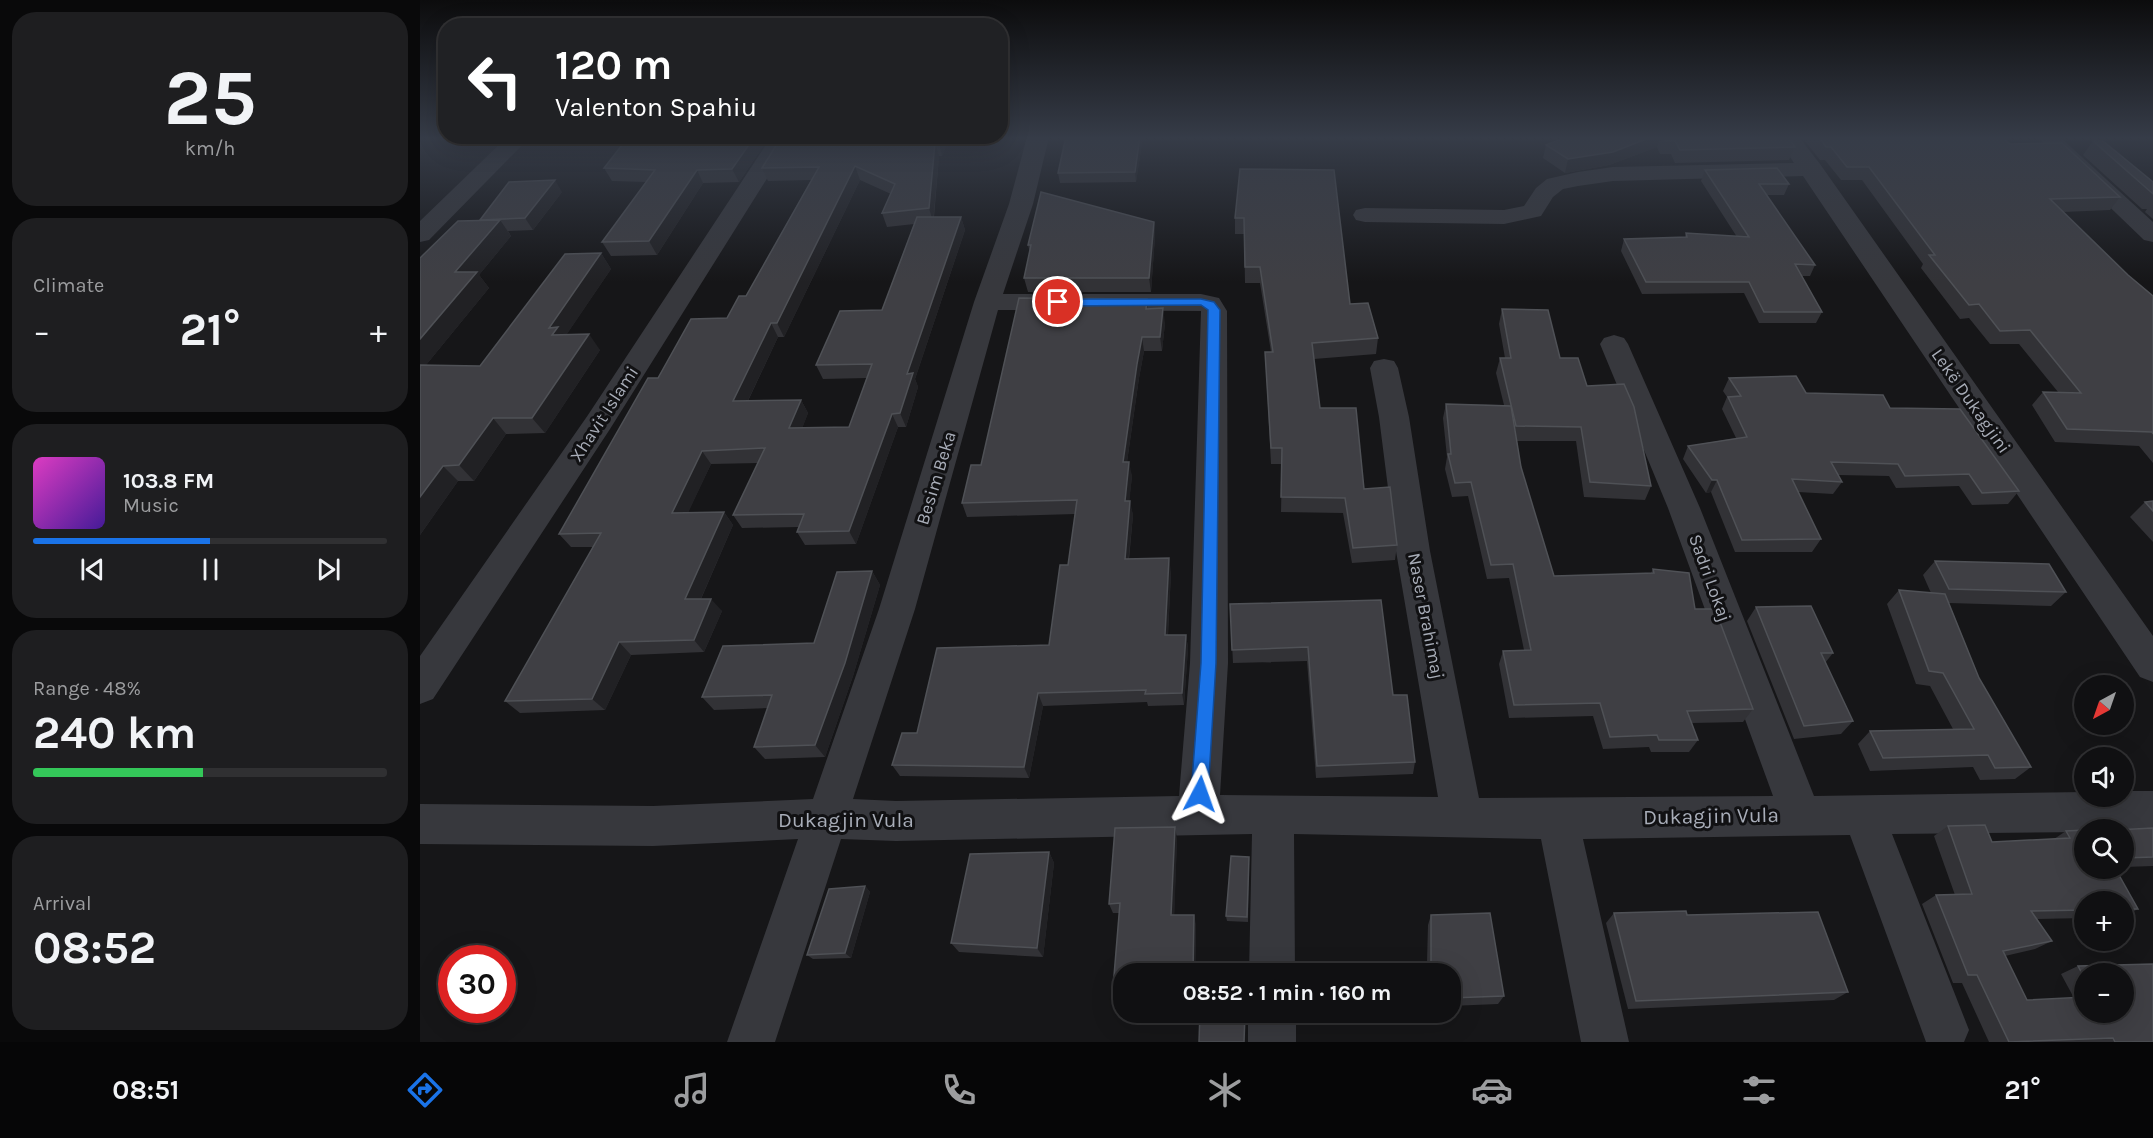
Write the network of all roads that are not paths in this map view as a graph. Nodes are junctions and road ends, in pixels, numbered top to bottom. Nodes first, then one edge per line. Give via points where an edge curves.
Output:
1 (469, 186) edge
2 (750, 186) edge
3 (1026, 186) edge
4 (1553, 186) edge
5 (1823, 186) edge
6 (2100, 186) edge
7 (1365, 214) dead end
8 (420, 235) edge
9 (2153, 236) edge
10 (987, 302) junction
11 (1614, 344) dead end
12 (1384, 368) dead end
13 (2153, 666) edge
14 (420, 687) edge
15 (2153, 812) edge
16 (1273, 814) junction
17 (1462, 815) junction
18 (1801, 815) junction
19 (1198, 816) junction
20 (1864, 816) junction
21 (826, 818) junction
22 (1558, 819) junction
23 (420, 824) edge
24 (1272, 963) edge
25 (1272, 1023) edge
26 (1946, 1030) dead end
27 (751, 1042) edge
28 (1272, 1042) edge
29 (1605, 1042) edge

1 - 8 street
2 - 14 street, Xhavit Islami via 599,422
3 - 10 street, Besim Beka
4 - 7 street via 1533,211 1504,217
5 - 13 street, Lekë Dukagjini
6 - 9 street
10 - 19 street via 1201,302 1210,304 1214,310 1209,663
10 - 21 street, Besim Beka via 897,609
11 - 18 street, Sadri Lokaj via 1684,508
12 - 17 street, Naser Brahimaj
15 - 20 street, Dukagjin Vula
16 - 17 street, Dukagjin Vula via 1428,818
16 - 19 street, Dukagjin Vula
16 - 24 street
17 - 22 street, Dukagjin Vula
18 - 20 street, Dukagjin Vula
18 - 22 street, Dukagjin Vula
19 - 21 street, Dukagjin Vula via 896,821
20 - 26 street
21 - 23 street, Dukagjin Vula via 653,826
21 - 27 street, Besim Beka
22 - 29 street
25 - 28 street

